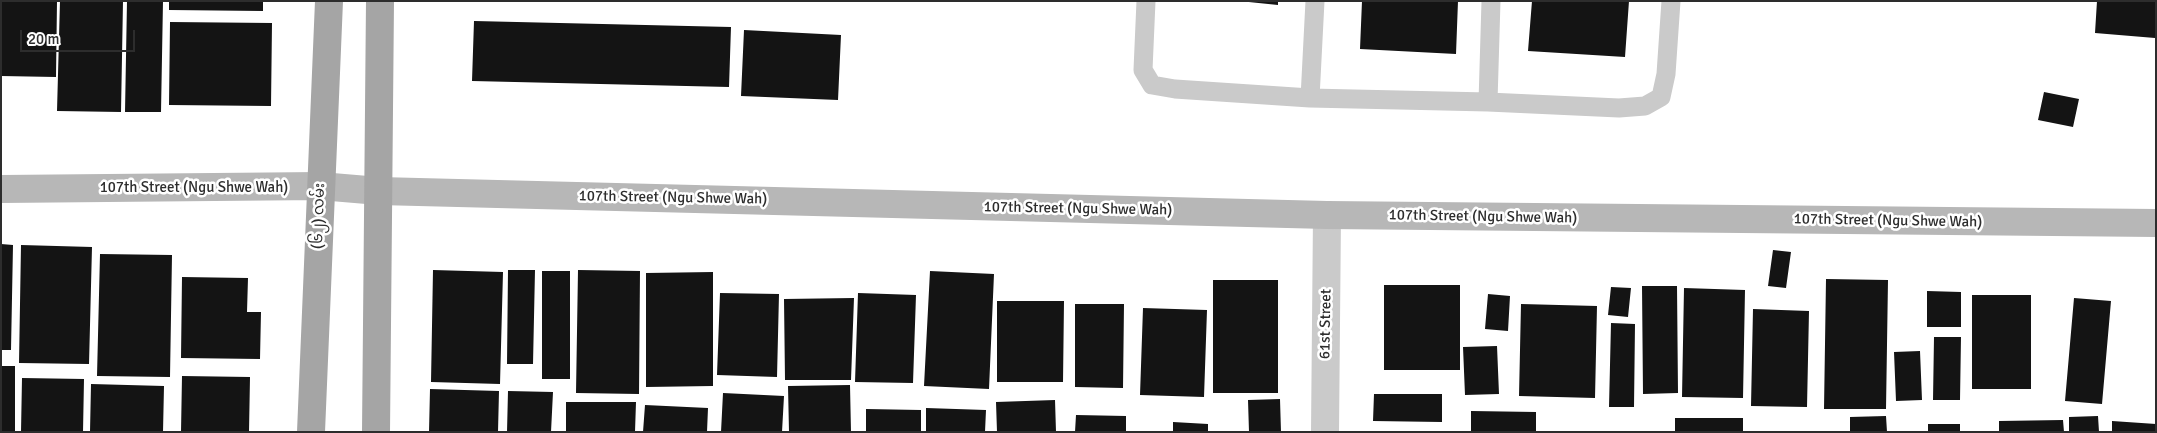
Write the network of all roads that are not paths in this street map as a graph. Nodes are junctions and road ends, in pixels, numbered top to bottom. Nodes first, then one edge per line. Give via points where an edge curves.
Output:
1 (329, 1) edge
2 (380, 1) edge
3 (1146, 1) edge
4 (1315, 1) edge
5 (1491, 1) edge
6 (1671, 1) edge
7 (1310, 98) junction
8 (1488, 102) junction
9 (320, 186) junction
10 (1, 189) edge
11 (379, 191) junction
12 (1327, 215) junction
13 (2156, 223) edge
14 (310, 432) edge
15 (376, 432) edge
16 (1325, 432) edge

1 - 9 main road, (၆၂) လမ်း
2 - 11 main road
3 - 7 lane via 1143,70 1152,85
4 - 7 lane
5 - 8 lane
6 - 8 lane via 1666,74 1661,98 1646,106 1619,108
7 - 8 lane
9 - 10 street, 107th Street (Ngu Shwe Wah)
9 - 11 street, 107th Street (Ngu Shwe Wah)
9 - 14 main road, (၆၂) လမ်း
11 - 12 street, 107th Street (Ngu Shwe Wah)
11 - 15 main road
12 - 13 street, 107th Street (Ngu Shwe Wah)
12 - 16 street, 61st Street

